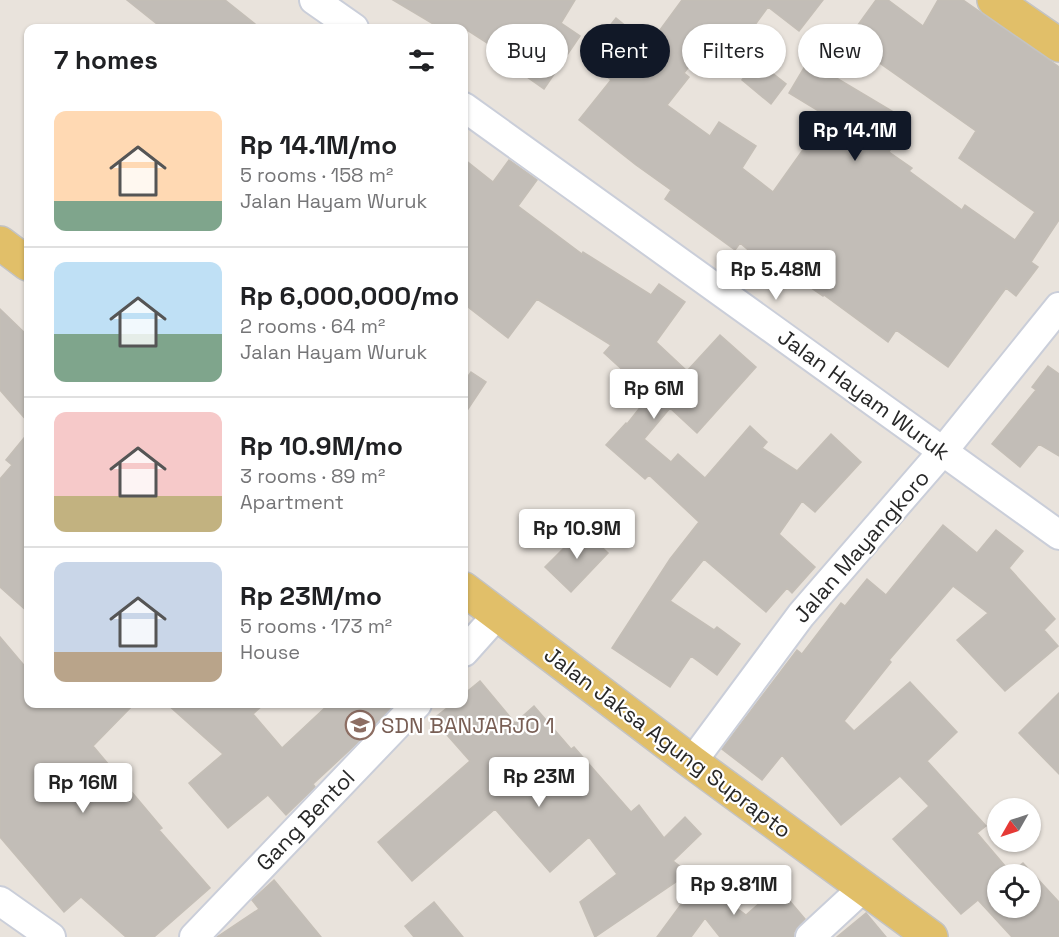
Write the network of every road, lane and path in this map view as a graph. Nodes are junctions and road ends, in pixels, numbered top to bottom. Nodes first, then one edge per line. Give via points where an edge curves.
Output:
1 (314, 0) edge
2 (994, 0) edge
3 (348, 24) edge
4 (1059, 45) edge
5 (468, 109) edge
6 (0, 243) edge
7 (24, 261) edge
8 (1059, 307) edge
9 (943, 451) junction
10 (1059, 535) edge
11 (468, 592) edge
12 (498, 614) junction
13 (468, 648) edge
14 (413, 708) edge
15 (692, 762) junction
16 (863, 888) junction
17 (0, 902) edge
18 (51, 937) edge
19 (194, 937) edge
20 (810, 937) edge
21 (931, 937) edge

1 - 3 street
2 - 4 main road
5 - 9 street, Jalan Hayam Wuruk
6 - 7 main road
8 - 9 street, Jalan Mayangkoro
9 - 10 street, Jalan Hayam Wuruk
9 - 15 street, Jalan Mayangkoro via 801,615
11 - 12 main road, Jalan Jaksa Agung Suprapto
12 - 13 street
12 - 15 main road, Jalan Jaksa Agung Suprapto
14 - 19 street, Gang Bentol
15 - 16 main road, Jalan Jaksa Agung Suprapto
16 - 20 street
16 - 21 main road, Jalan Jaksa Agung Suprapto
17 - 18 street

